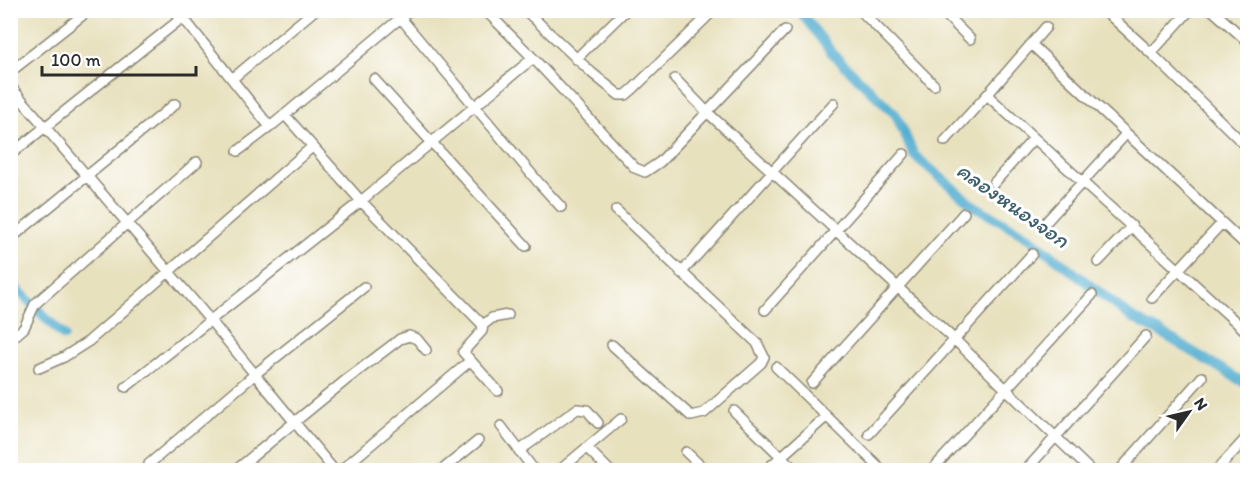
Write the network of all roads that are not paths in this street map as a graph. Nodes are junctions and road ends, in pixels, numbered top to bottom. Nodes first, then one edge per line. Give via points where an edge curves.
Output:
1 (192, 10) edge
2 (315, 10) edge
3 (410, 10) edge
4 (485, 10) edge
5 (626, 10) edge
6 (714, 10) edge
7 (941, 10) edge
8 (1104, 10) edge
9 (1190, 10) edge
10 (1212, 10) edge
11 (88, 11) edge
12 (525, 11) edge
13 (863, 12) edge
14 (180, 14) edge
15 (397, 14) edge
16 (1046, 27) dead end
17 (785, 30) dead end
18 (970, 39) dead end
19 (1248, 42) edge
20 (1031, 44) junction
21 (1151, 53) junction
22 (533, 58) junction
23 (576, 59) junction
24 (10, 72) edge
25 (232, 79) junction
26 (374, 79) dead end
27 (675, 79) dead end
28 (934, 85) dead end
29 (10, 86) edge
30 (987, 95) junction
31 (175, 104) dead end
32 (834, 104) dead end
33 (475, 106) junction
34 (707, 112) junction
35 (285, 114) junction
36 (45, 126) junction
37 (270, 127) junction
38 (1126, 134) junction
39 (1034, 138) junction
40 (945, 141) dead end
41 (432, 143) junction
42 (312, 147) junction
43 (1248, 148) edge
44 (238, 151) dead end
45 (904, 154) dead end
46 (10, 155) edge
47 (197, 162) dead end
48 (772, 171) junction
49 (86, 177) junction
50 (1083, 182) junction
51 (994, 183) dead end
52 (361, 201) junction
53 (561, 207) dead end
54 (615, 210) dead end
55 (964, 213) dead end
56 (1047, 220) dead end
57 (1222, 223) junction
58 (127, 224) junction
59 (1132, 226) junction
60 (836, 229) junction
61 (10, 239) edge
62 (526, 246) dead end
63 (1248, 247) edge
64 (1032, 254) dead end
65 (1098, 262) dead end
66 (1179, 269) junction
67 (168, 271) junction
68 (681, 273) junction
69 (898, 286) junction
70 (364, 288) dead end
71 (1092, 294) dead end
72 (1152, 298) dead end
73 (765, 310) dead end
74 (508, 315) dead end
75 (210, 320) junction
76 (483, 325) junction
77 (1248, 333) edge
78 (1146, 336) dead end
79 (954, 339) junction
80 (10, 340) edge
81 (612, 345) dead end
82 (426, 350) dead end
83 (470, 361) junction
84 (776, 367) dead end
85 (39, 368) dead end
86 (254, 375) junction
87 (1202, 377) dead end
88 (812, 383) dead end
89 (126, 387) dead end
90 (1006, 388) junction
91 (498, 391) dead end
92 (734, 411) dead end
93 (826, 417) junction
94 (621, 419) dead end
95 (598, 423) dead end
96 (294, 424) junction
97 (501, 426) dead end
98 (869, 434) dead end
99 (1248, 436) edge
100 (1056, 438) junction
101 (478, 441) dead end
102 (587, 448) junction
103 (519, 451) junction
104 (686, 452) dead end
105 (781, 457) junction
106 (149, 464) dead end
107 (236, 471) edge
108 (333, 471) edge
109 (341, 471) edge
110 (442, 471) edge
111 (534, 471) edge
112 (560, 471) edge
113 (609, 471) edge
114 (705, 471) edge
115 (766, 471) edge
116 (795, 471) edge
117 (882, 471) edge
118 (932, 471) edge
119 (1026, 471) edge
120 (1090, 471) edge
121 (1120, 471) edge
122 (1216, 471) edge

1 - 14 street
2 - 25 street
3 - 15 street
4 - 22 street
5 - 23 street
6 - 23 street via 626,95 614,92
7 - 18 street
8 - 21 street
9 - 21 street
10 - 19 street
11 - 24 street
12 - 23 street
13 - 28 street
14 - 25 street
14 - 36 street
15 - 33 street
15 - 35 street
16 - 20 street
17 - 34 street
20 - 30 street
20 - 38 street
21 - 43 street
22 - 33 street
22 - 34 street via 640,171 660,162
25 - 37 street
26 - 41 street
27 - 34 street
29 - 36 street
30 - 39 street
30 - 40 street
31 - 49 street
32 - 48 street
33 - 41 street
33 - 53 street
34 - 48 street
35 - 37 street
35 - 42 street
36 - 46 street
36 - 49 street
37 - 44 street
38 - 50 street
38 - 57 street
39 - 50 street
39 - 51 street
41 - 52 street
41 - 62 street
42 - 52 street
42 - 67 street
45 - 60 street
47 - 58 street
48 - 60 street
48 - 68 street
49 - 58 street
49 - 61 street
50 - 56 street
50 - 59 street
52 - 75 street
52 - 76 street
54 - 68 street
55 - 69 street
57 - 63 street
57 - 66 street
58 - 67 street
58 - 80 street via 35,304 24,328
59 - 65 street
59 - 66 street
60 - 69 street
60 - 73 street
64 - 79 street
66 - 72 street
66 - 77 street
67 - 75 street
67 - 85 street via 88,341
68 - 81 street via 757,343 763,352 761,363 705,413 691,416
69 - 79 street
69 - 88 street
70 - 86 street
71 - 90 street
74 - 76 street via 492,318
75 - 86 street
75 - 89 street
76 - 83 street via 464,349
78 - 100 street
79 - 90 street
79 - 98 street
82 - 96 street via 417,339 400,339
83 - 91 street
83 - 109 street
84 - 93 street
86 - 96 street
86 - 106 street
87 - 121 street
90 - 100 street
90 - 118 street
92 - 105 street
93 - 105 street
93 - 117 street
94 - 102 street
95 - 103 street via 587,410 577,409
96 - 107 street
96 - 108 street
97 - 103 street
99 - 122 street
100 - 119 street
100 - 120 street
101 - 110 street
102 - 112 street
102 - 113 street
103 - 111 street
104 - 114 street
105 - 115 street
105 - 116 street

